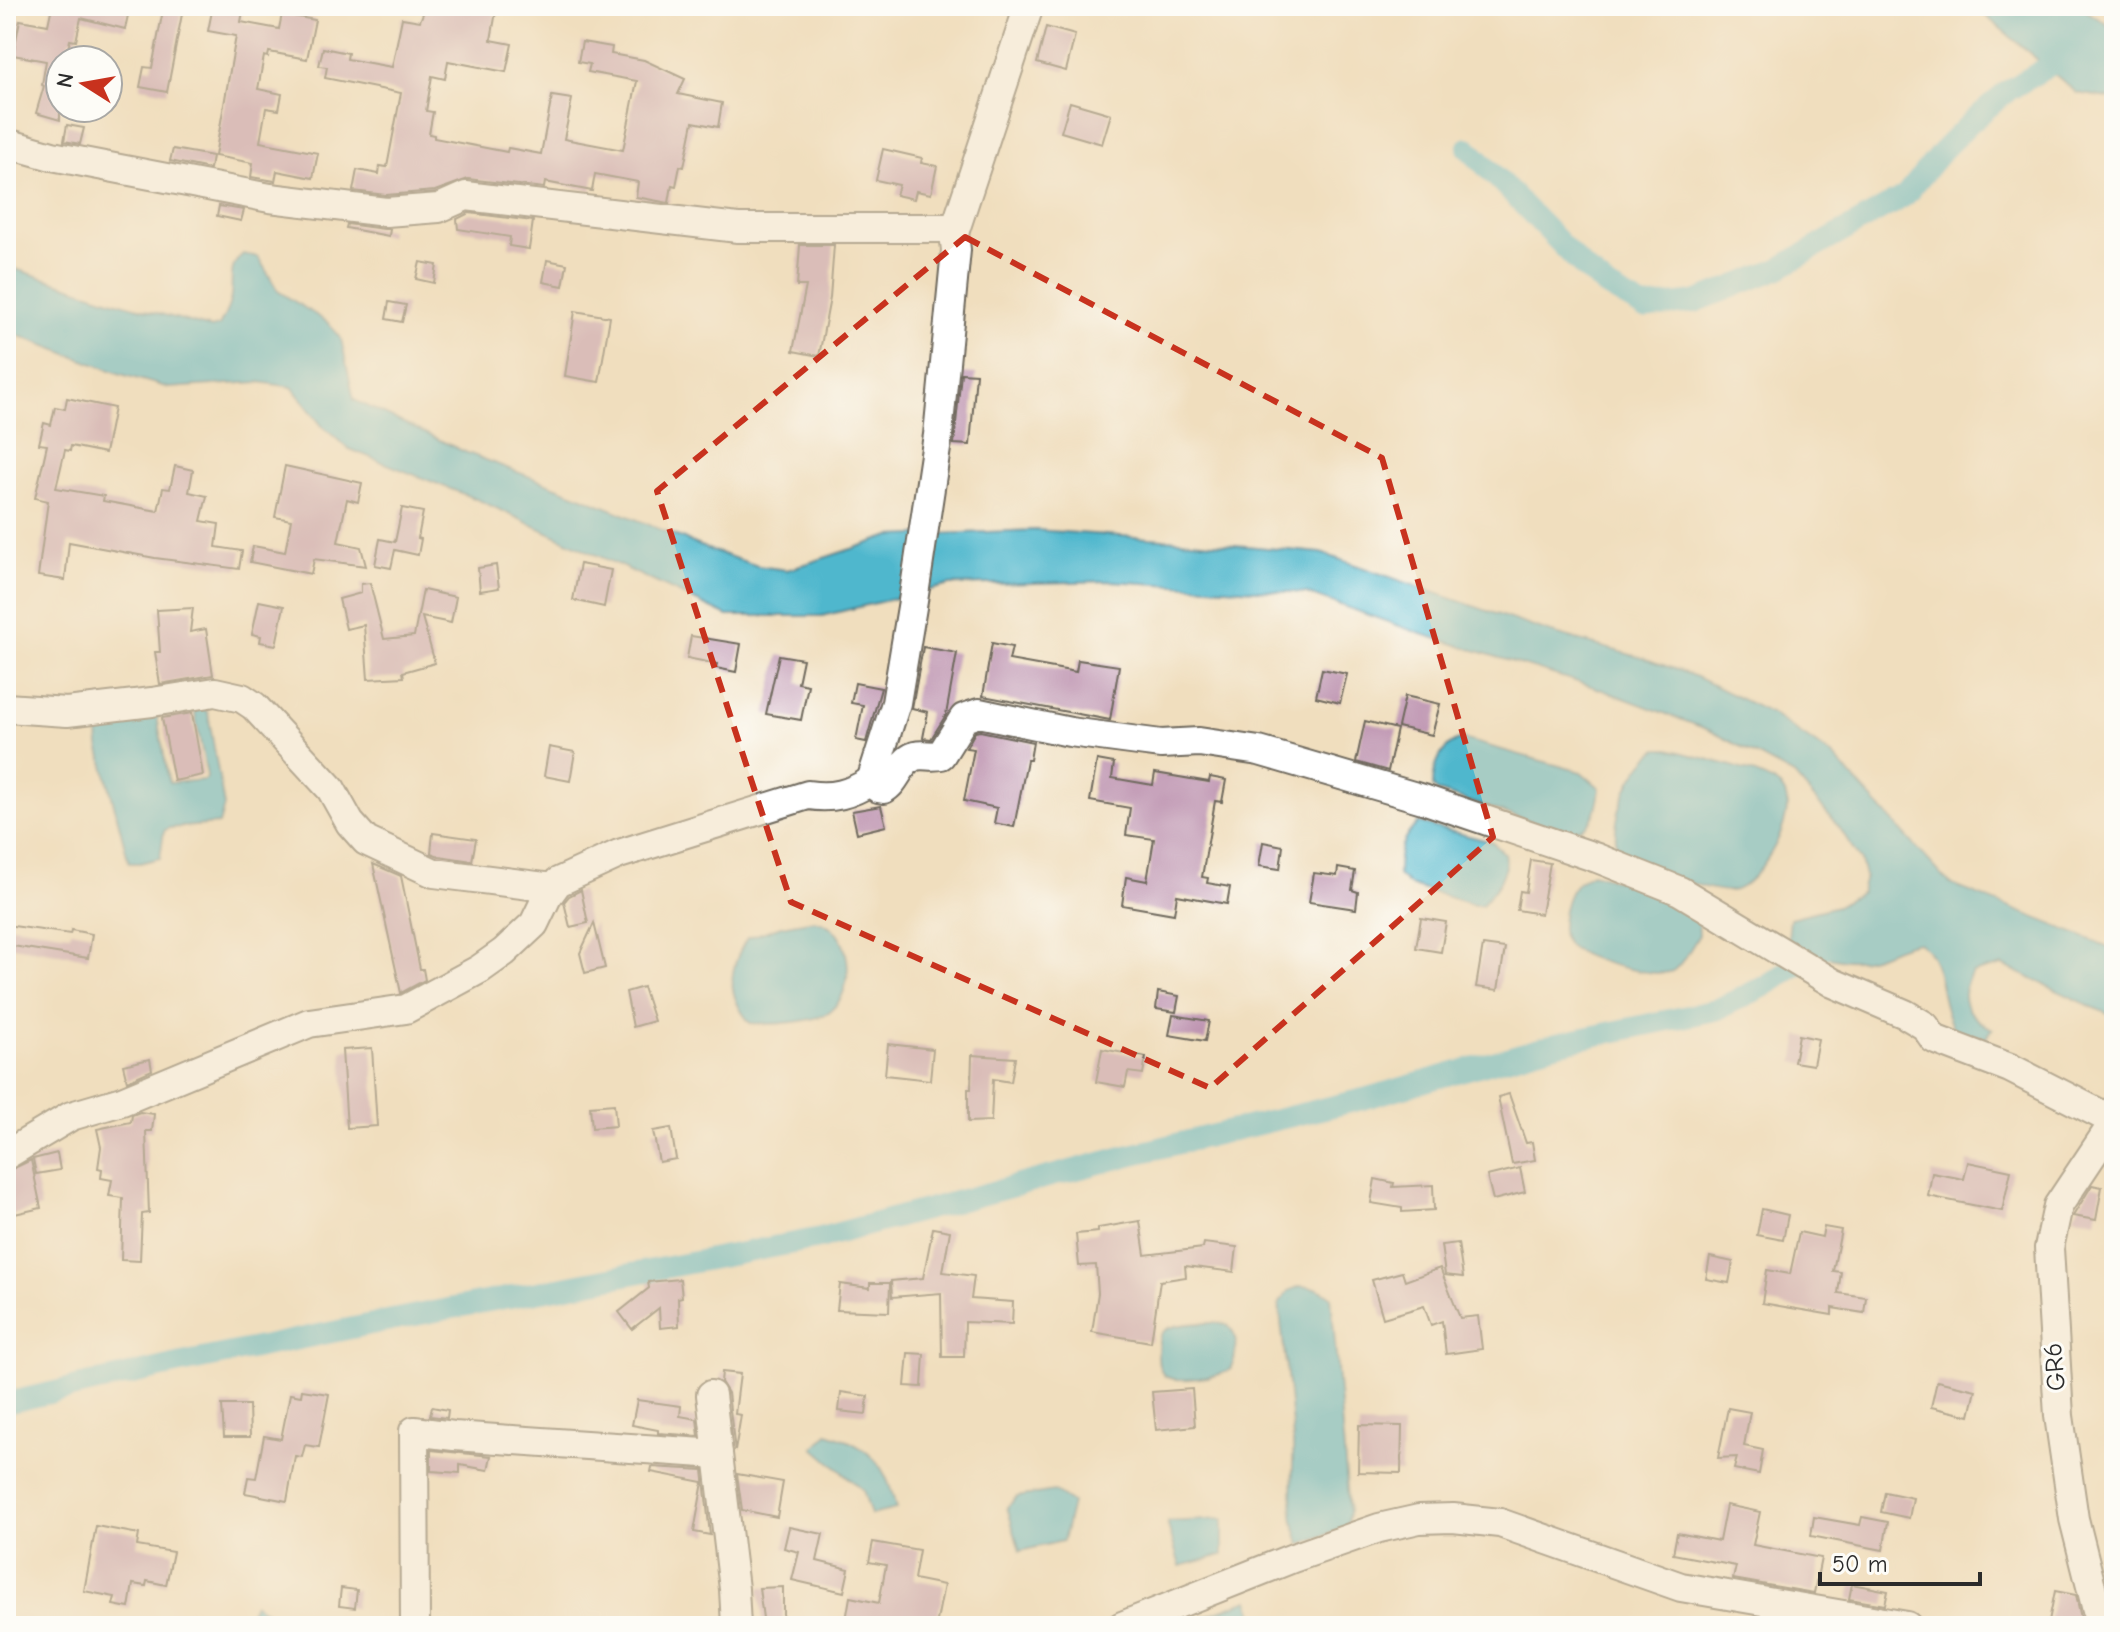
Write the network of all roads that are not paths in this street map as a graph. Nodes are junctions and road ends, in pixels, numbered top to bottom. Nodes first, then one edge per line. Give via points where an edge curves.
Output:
1 (1029, 6) edge
2 (6, 143) edge
3 (954, 233) junction
4 (6, 708) edge
5 (871, 781) junction
6 (553, 888) junction
7 (2114, 1121) edge
8 (6, 1155) edge
9 (711, 1395) dead end
10 (718, 1454) junction
11 (415, 1626) edge
12 (736, 1626) edge
13 (1122, 1626) edge
14 (1907, 1626) edge
15 (2101, 1626) edge

1 - 3 street
2 - 3 street via 270,198 386,212 439,208 466,196 738,228 940,227
3 - 5 street via 938,435 913,601 896,703
4 - 6 street via 67,712 215,692 242,698 331,789 366,841 434,873
5 - 6 street via 835,797 808,795 619,854
5 - 7 street via 884,789 917,755 941,755 964,718 979,713 1070,732 1259,751 1423,799 1680,891 1833,983 1905,1014 1934,1039 2010,1068
6 - 8 street via 534,924 518,940 480,969 406,1009 309,1023 122,1101 71,1116
7 - 15 street, GR6 via 2058,1206 2049,1248 2059,1416 2074,1519
9 - 10 street
10 - 11 street via 414,1431
10 - 12 street
13 - 14 street via 1379,1528 1453,1518 1500,1523 1681,1587

